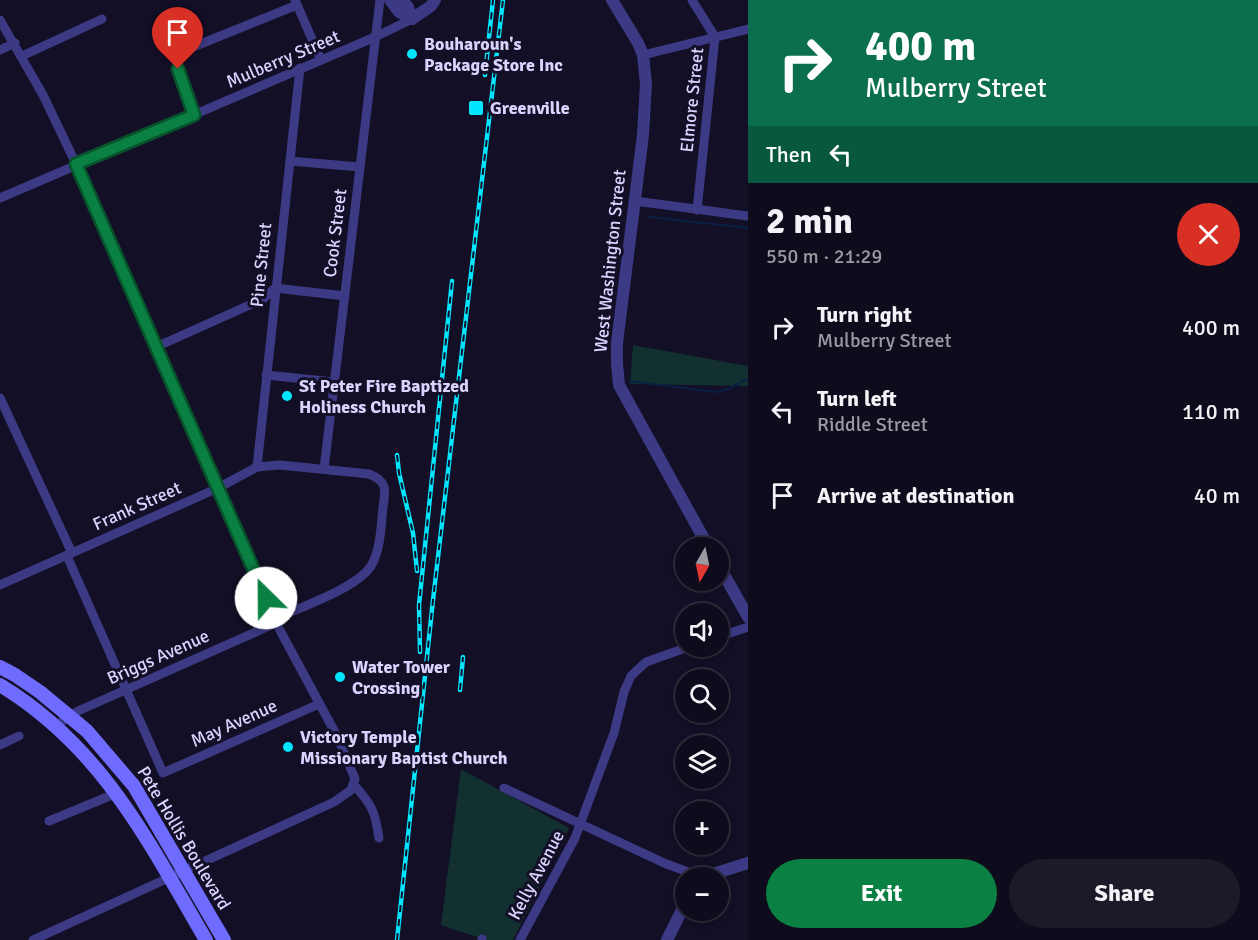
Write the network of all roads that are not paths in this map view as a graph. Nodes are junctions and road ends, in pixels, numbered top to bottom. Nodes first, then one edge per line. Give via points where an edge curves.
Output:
1 (380, 0) edge
2 (390, 0) edge
3 (402, 0) edge
4 (421, 0) edge
5 (435, 0) edge
6 (612, 0) edge
7 (692, 0) edge
8 (296, 2) edge
9 (102, 19) dead end
10 (412, 19) junction
11 (0, 20) edge
12 (748, 28) edge
13 (375, 37) junction
14 (715, 37) junction
15 (15, 43) junction
16 (0, 50) edge
17 (643, 55) junction
18 (22, 56) junction
19 (321, 60) junction
20 (300, 68) junction
21 (194, 115) junction
22 (290, 161) junction
23 (76, 164) junction
24 (360, 167) junction
25 (0, 198) edge
26 (635, 201) junction
27 (698, 210) junction
28 (748, 216) edge
29 (275, 288) junction
30 (345, 296) junction
31 (156, 347) junction
32 (266, 375) junction
33 (334, 382) junction
34 (0, 398) edge
35 (256, 467) junction
36 (324, 469) junction
37 (219, 488) junction
38 (703, 537) edge
39 (70, 555) junction
40 (729, 583) edge
41 (0, 585) edge
42 (748, 616) edge
43 (275, 621) junction
44 (748, 627) edge
45 (729, 633) edge
46 (675, 652) edge
47 (0, 667) edge
48 (0, 685) edge
49 (127, 689) junction
50 (319, 704) junction
51 (69, 716) junction
52 (55, 726) junction
53 (19, 736) dead end
54 (0, 745) edge
55 (354, 785) junction
56 (504, 788) dead end
57 (117, 793) junction
58 (49, 821) dead end
59 (580, 825) junction
60 (379, 838) dead end
61 (748, 863) edge
62 (675, 868) edge
63 (729, 869) edge
64 (185, 871) junction
65 (170, 877) junction
66 (676, 921) edge
67 (33, 940) edge
68 (206, 940) edge
69 (224, 940) edge
70 (520, 940) edge
71 (667, 940) edge

1 - 13 street, Cook Street
2 - 10 street via 399,12
3 - 10 street
4 - 5 street
5 - 10 street
6 - 17 street, West Washington Street
7 - 14 street, Elmore Street
8 - 19 street
8 - 21 street via 177,55
9 - 18 street
10 - 13 street, Mulberry Street
11 - 15 street
12 - 14 street
13 - 19 street, Mulberry Street
13 - 24 street, Cook Street
14 - 17 street
14 - 27 street, Elmore Street
15 - 16 street
15 - 18 street
17 - 26 street, West Washington Street via 645,105
18 - 23 street
19 - 20 street, Mulberry Street
20 - 21 street, Mulberry Street
20 - 22 street, Pine Street
21 - 23 street, Mulberry Street
22 - 24 street
22 - 29 street, Pine Street
23 - 25 street, Mulberry Street
23 - 31 street
24 - 30 street, Cook Street
26 - 27 street
26 - 38 street, West Washington Street via 617,343 619,384
27 - 28 street
29 - 30 street
29 - 31 street via 263,299
29 - 32 street, Pine Street
30 - 33 street, Cook Street
31 - 37 street
32 - 33 street
32 - 35 street, Pine Street
33 - 36 street, Cook Street
34 - 39 street
35 - 36 street, Frank Street
35 - 37 street, Frank Street
36 - 43 street, Briggs Avenue via 369,474 384,484 376,554 359,579
37 - 39 street, Frank Street
37 - 43 street
39 - 41 street, Frank Street
39 - 49 street
40 - 42 street
43 - 49 street, Briggs Avenue
43 - 50 street
44 - 45 street
46 - 59 street, Kelly Avenue via 646,662 631,676
47 - 51 main road, Pete Hollis Boulevard
48 - 52 main road, Pete Hollis Boulevard
49 - 50 street, May Avenue via 163,773
49 - 51 street, Briggs Avenue
50 - 55 street via 354,774
51 - 52 street, Briggs Avenue
51 - 64 main road, Pete Hollis Boulevard via 134,786
52 - 57 main road, Pete Hollis Boulevard
53 - 54 street
55 - 60 street via 370,804
55 - 64 street via 334,801
56 - 59 street
57 - 58 street
57 - 65 main road, Pete Hollis Boulevard
59 - 62 street
59 - 70 street, Kelly Avenue
61 - 63 street
64 - 65 street
64 - 69 main road, Pete Hollis Boulevard
65 - 67 street
65 - 68 main road, Pete Hollis Boulevard
66 - 71 street

